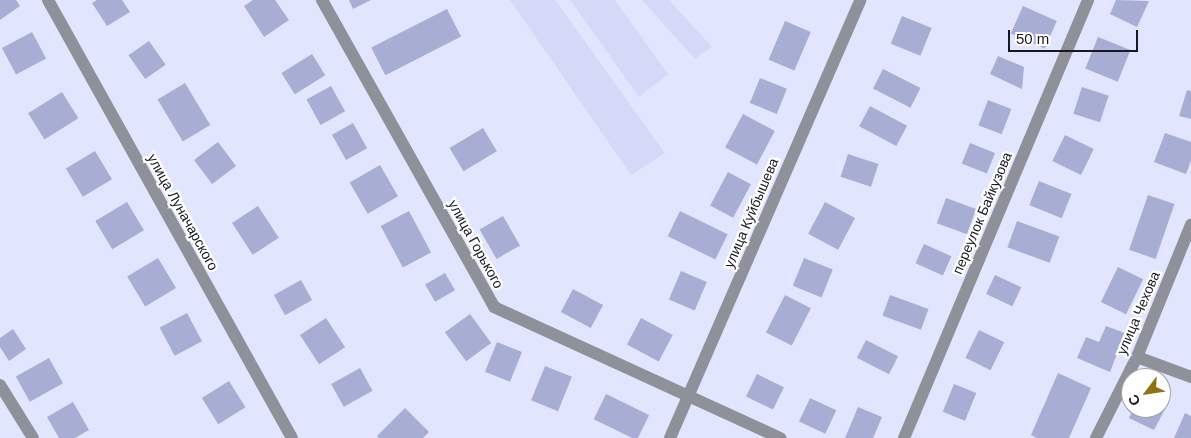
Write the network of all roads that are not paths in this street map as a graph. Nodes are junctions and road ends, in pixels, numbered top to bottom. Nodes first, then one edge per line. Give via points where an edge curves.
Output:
1 (48, 0) edge
2 (322, 0) edge
3 (860, 0) edge
4 (1088, 0) edge
5 (1191, 226) edge
6 (1136, 357) junction
7 (1191, 377) edge
8 (0, 385) edge
9 (688, 397) junction
10 (33, 438) edge
11 (292, 438) edge
12 (670, 438) edge
13 (780, 438) edge
14 (904, 438) edge
15 (1096, 438) edge

1 - 11 street, улица Луначарского
2 - 9 street, улица Горького via 494,307
3 - 9 street, улица Куйбышева
4 - 14 street, переулок Байкузова
5 - 6 street, улица Чехова
6 - 7 street
6 - 15 street, улица Чехова
8 - 10 street
9 - 12 street, улица Куйбышева
9 - 13 street, улица Горького

